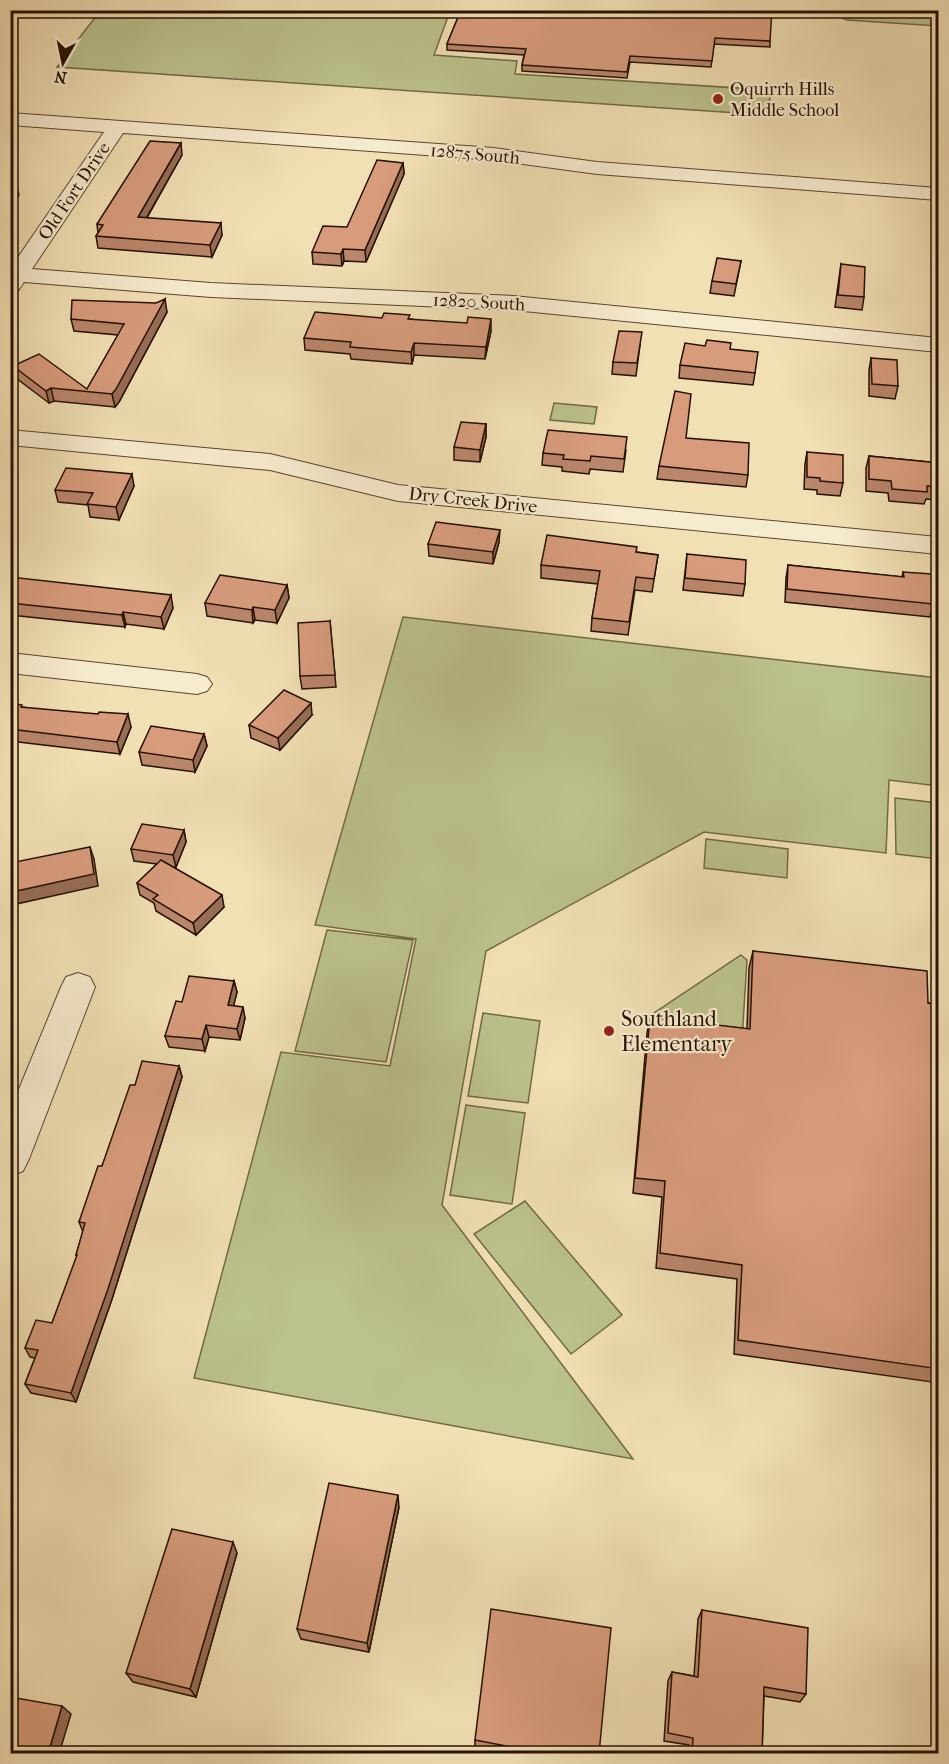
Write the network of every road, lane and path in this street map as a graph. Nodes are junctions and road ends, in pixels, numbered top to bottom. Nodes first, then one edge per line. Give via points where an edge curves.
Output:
1 (10, 119) edge
2 (117, 127) junction
3 (939, 194) edge
4 (14, 280) edge
5 (939, 345) edge
6 (10, 436) edge
7 (939, 546) edge
8 (10, 663) edge
9 (197, 684) dead end
10 (78, 987) dead end
11 (10, 1159) edge

1 - 2 street, 12875 South
2 - 3 street, 12875 South via 494,154 597,168
2 - 4 street, Old Fort Drive
4 - 5 street, 12820 South via 513,303
6 - 7 street, Dry Creek Drive via 259,461 398,493
8 - 9 street
10 - 11 street

